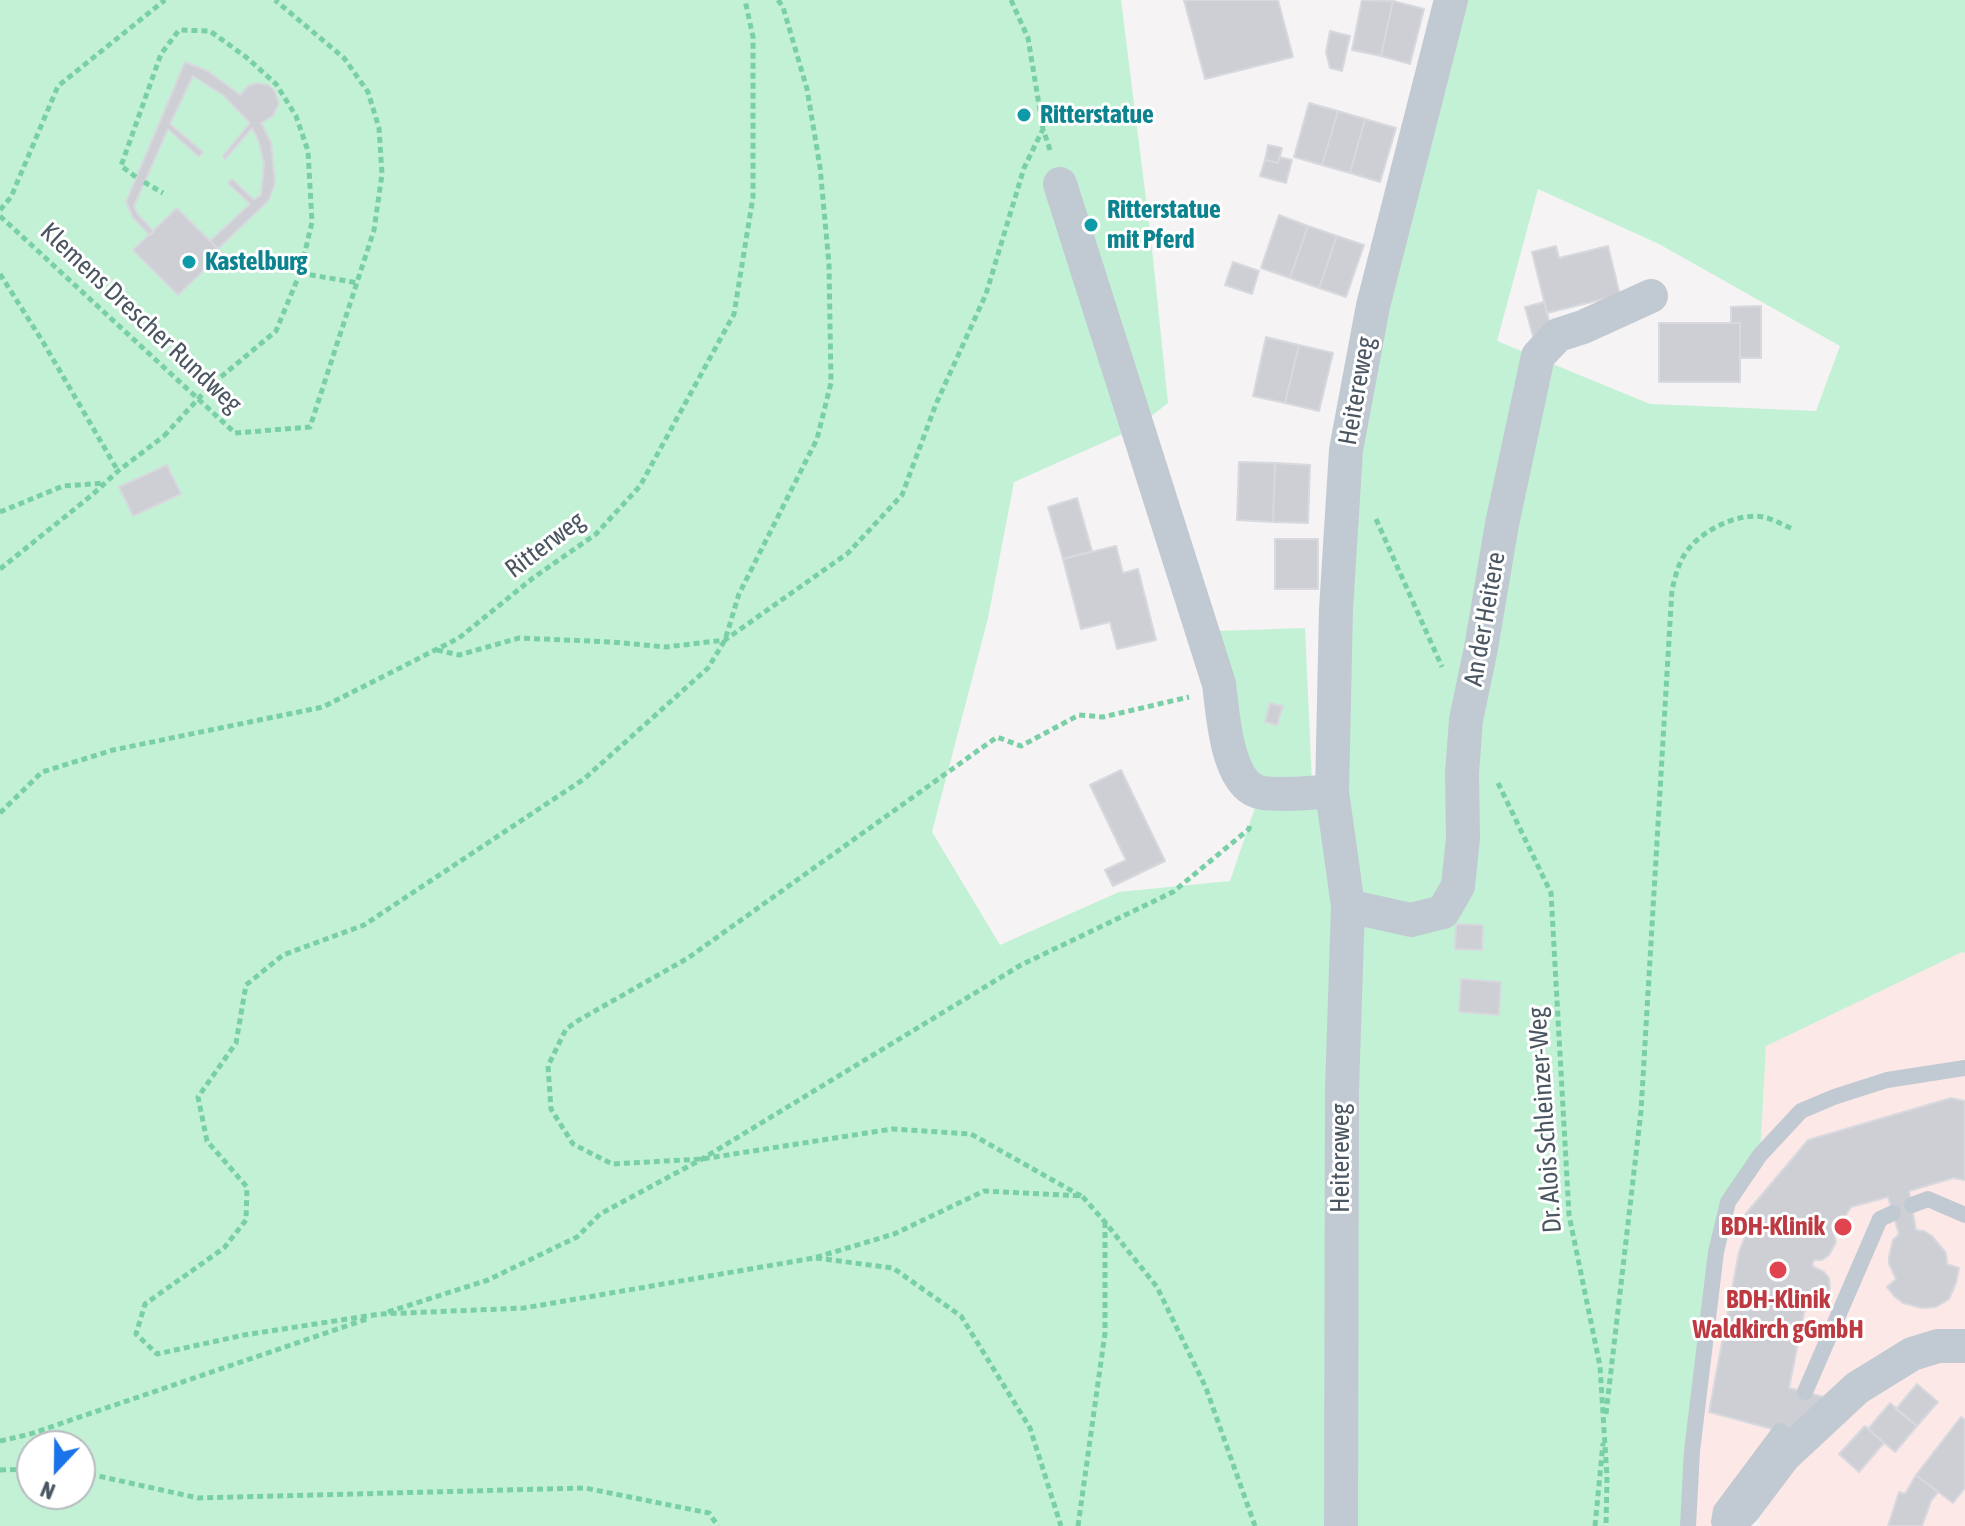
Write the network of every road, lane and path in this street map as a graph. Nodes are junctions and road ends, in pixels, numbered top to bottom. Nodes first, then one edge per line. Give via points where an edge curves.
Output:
1 (165, 0) edge
2 (275, 0) edge
3 (745, 0) edge
4 (778, 0) edge
5 (1011, 0) edge
6 (1451, 0) edge
7 (1043, 129) junction
8 (136, 177) dead end
9 (144, 182) dead end
10 (1060, 184) joint
11 (163, 193) dead end
12 (0, 210) edge
13 (0, 216) edge
14 (300, 273) junction
15 (0, 274) edge
16 (358, 283) junction
17 (1651, 296) dead end
18 (118, 471) junction
19 (105, 483) junction
20 (1371, 507) dead end
21 (0, 512) edge
22 (1793, 529) dead end
23 (0, 569) edge
24 (725, 640) junction
25 (435, 650) junction
26 (1219, 684) junction
27 (1466, 720) junction
28 (1498, 783) dead end
29 (1332, 792) junction
30 (1260, 793) junction
31 (0, 813) edge
32 (1348, 906) junction
33 (1965, 1068) edge
34 (702, 1159) junction
35 (1082, 1196) junction
36 (1912, 1205) dead end
37 (1893, 1213) dead end
38 (1965, 1215) edge
39 (1105, 1222) junction
40 (814, 1258) junction
41 (380, 1314) junction
42 (1965, 1346) edge
43 (1805, 1392) dead end
44 (1605, 1425) junction
45 (1780, 1431) dead end
46 (0, 1441) edge
47 (96, 1476) edge
48 (718, 1526) edge
49 (1061, 1526) edge
50 (1078, 1526) edge
51 (1255, 1526) edge
52 (1341, 1526) edge
53 (1595, 1526) edge
54 (1606, 1526) edge
55 (1688, 1526) edge
56 (1718, 1526) edge
57 (1730, 1526) edge

1 - 12 path via 58,86 11,197
2 - 16 path, Klemens Drescher Rundweg via 344,58 368,92 379,128 382,174 374,230
3 - 25 path, Ritterweg via 753,37 753,197 734,314 640,486 596,534 459,638
4 - 24 path via 807,89 820,167 829,264 831,383 817,439 739,594
5 - 7 path via 1028,38
6 - 29 street, Heitereweg via 1373,306 1346,450
7 - 10 path
7 - 24 path via 1024,168 986,294 902,495 848,553
8 - 14 path via 121,166 161,54 179,30 210,31 276,84 296,116 308,151 312,222
9 - 11 path
10 - 26 street
13 - 16 path, Klemens Drescher Rundweg via 235,433 310,427
14 - 16 path
14 - 18 path, bridge via 276,331 210,386 164,436
15 - 18 path
17 - 27 street, An der Heitere via 1558,335 1538,356
18 - 19 path
19 - 21 path via 63,486
19 - 23 path
20 - 27 path
22 - 44 path via 1762,517 1721,524 1683,556 1672,589 1641,1111
24 - 25 path via 666,647 519,638 459,655
24 - 41 path via 708,668 584,779 364,925 283,955 246,985 236,1043 198,1097 207,1141 247,1187 246,1220 224,1248 145,1304 136,1334 157,1354
25 - 31 path, Ritterweg via 323,707 113,750 42,772
26 - 30 street via 1227,743 1240,779
26 - 34 path via 1186,698 1103,717 1079,715 1021,746 997,737 688,958 566,1029 548,1066 551,1109 573,1144 612,1164
27 - 32 street, An der Heitere via 1458,886 1443,912 1411,920
28 - 44 path, Dr. Alois Schleinzer-Weg via 1551,893 1569,1215 1600,1366
29 - 30 street
29 - 32 street, Heitereweg
30 - 34 path via 1249,829 1173,892 1021,965
32 - 52 street, Heitereweg
33 - 55 lane via 1887,1080 1801,1111 1760,1155 1728,1202 1716,1252
34 - 35 path via 892,1129 971,1134
34 - 41 path via 600,1214 565,1243 488,1280
35 - 39 path
35 - 40 path via 984,1191 894,1234
36 - 38 lane via 1928,1199
37 - 43 lane via 1880,1219
39 - 50 path via 1105,1333
39 - 51 path via 1157,1287 1170,1312 1206,1388
40 - 41 path via 524,1308
40 - 49 path via 893,1268 961,1316 1030,1428
41 - 46 path
42 - 57 street via 1938,1346 1912,1354 1857,1388 1784,1456
44 - 53 path
44 - 54 path, Dr. Alois Schleinzer-Weg
45 - 56 lane via 1721,1510
47 - 48 path via 198,1498 585,1488 709,1513

